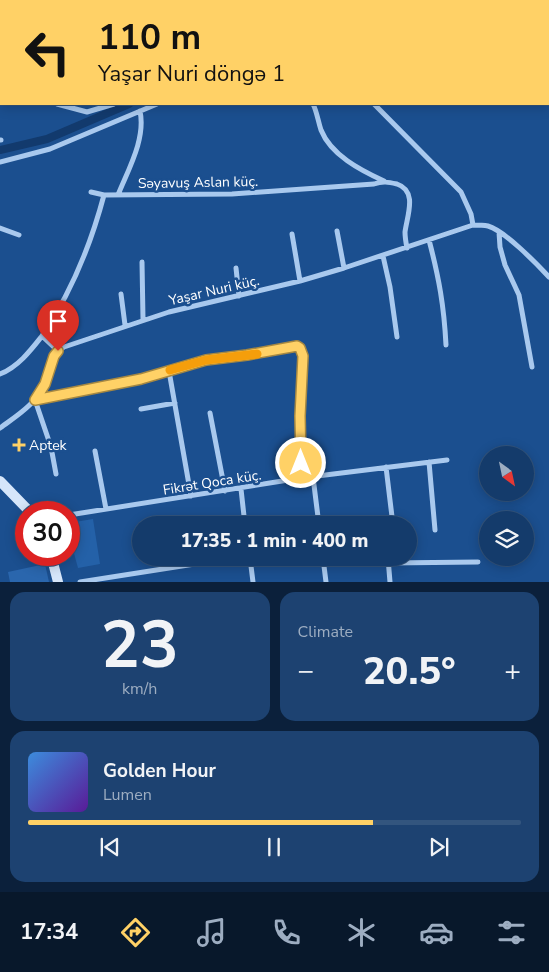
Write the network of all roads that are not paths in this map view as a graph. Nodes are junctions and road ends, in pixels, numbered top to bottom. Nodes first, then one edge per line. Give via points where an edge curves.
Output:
1 (61, 105) edge
2 (89, 105) edge
3 (111, 105) edge
4 (155, 105) edge
5 (313, 105) edge
6 (375, 105) edge
7 (140, 111) junction
8 (87, 112) junction
9 (0, 162) edge
10 (384, 181) junction
11 (91, 192) dead end
12 (104, 195) junction
13 (118, 195) junction
14 (473, 225) junction
15 (0, 228) edge
16 (337, 231) dead end
17 (499, 232) junction
18 (292, 234) dead end
19 (19, 235) dead end
20 (429, 240) junction
21 (407, 248) junction
22 (383, 256) junction
23 (142, 262) dead end
24 (236, 268) dead end
25 (344, 268) junction
26 (549, 277) edge
27 (300, 281) junction
28 (121, 294) dead end
29 (239, 296) junction
30 (143, 319) junction
31 (126, 325) junction
32 (42, 336) junction
33 (397, 337) dead end
34 (446, 345) dead end
35 (58, 351) junction
36 (532, 367) dead end
37 (169, 371) junction
38 (0, 374) edge
39 (35, 400) junction
40 (175, 403) junction
41 (141, 410) dead end
42 (210, 413) dead end
43 (0, 428) edge
44 (95, 451) dead end
45 (447, 460) dead end
46 (429, 462) junction
47 (386, 467) junction
48 (56, 474) dead end
49 (313, 477) junction
50 (301, 478) junction
51 (0, 481) edge
52 (241, 489) junction
53 (225, 491) junction
54 (191, 496) junction
55 (19, 501) edge
56 (106, 509) junction
57 (80, 513) edge
58 (244, 516) edge
59 (318, 516) edge
60 (392, 516) edge
61 (435, 530) dead end
62 (417, 561) edge
63 (478, 562) dead end
64 (54, 566) edge
65 (183, 566) edge
66 (251, 566) edge
67 (324, 566) edge
68 (389, 566) edge
69 (58, 582) edge
70 (80, 582) edge
71 (253, 582) edge
72 (326, 582) edge
73 (390, 582) edge

1 - 8 street
2 - 8 street
3 - 8 street
4 - 7 street
5 - 10 street via 321,130 333,148 357,167
6 - 14 street via 461,192 472,214
7 - 9 street via 50,149
7 - 13 street via 142,124 136,149
10 - 13 street, Səyavuş Aslan küç. via 232,194
10 - 21 street via 400,185 410,199 405,232
11 - 12 street, Səyavuş Aslan küç.
12 - 13 street, Səyavuş Aslan küç.
12 - 32 street via 70,289
14 - 17 street via 488,226
14 - 20 street, Yaşar Nuri küç.
15 - 19 street
16 - 25 street
17 - 26 street
17 - 36 street via 504,265 521,303
18 - 27 street
20 - 21 street, Yaşar Nuri küç.
20 - 34 street via 441,288
21 - 22 street, Yaşar Nuri küç.
22 - 25 street, Yaşar Nuri küç.
22 - 33 street
23 - 30 street
24 - 29 street
25 - 27 street, Yaşar Nuri küç.
27 - 29 street, Yaşar Nuri küç.
28 - 31 street
29 - 30 street, Yaşar Nuri küç.
30 - 31 street, Yaşar Nuri küç.
31 - 35 street, Yaşar Nuri küç.
32 - 35 street
32 - 38 street via 28,354
35 - 39 street
37 - 39 street
37 - 40 street
37 - 50 street via 206,360 300,348 303,356
39 - 43 street
39 - 48 street via 51,447
40 - 41 street
40 - 54 street
42 - 53 street
44 - 56 street
45 - 46 street, Fikrət Qoca küç.
46 - 47 street, Fikrət Qoca küç.
46 - 61 street
47 - 49 street, Fikrət Qoca küç.
47 - 60 street
49 - 50 street, Fikrət Qoca küç.
49 - 59 street
50 - 52 street, Fikrət Qoca küç.
51 - 55 street
52 - 53 street, Fikrət Qoca küç.
52 - 58 street
53 - 54 street, Fikrət Qoca küç.
54 - 56 street, Fikrət Qoca küç.
56 - 57 street, Fikrət Qoca küç.
62 - 63 street
64 - 69 street
65 - 70 street
66 - 71 street
67 - 72 street
68 - 73 street

